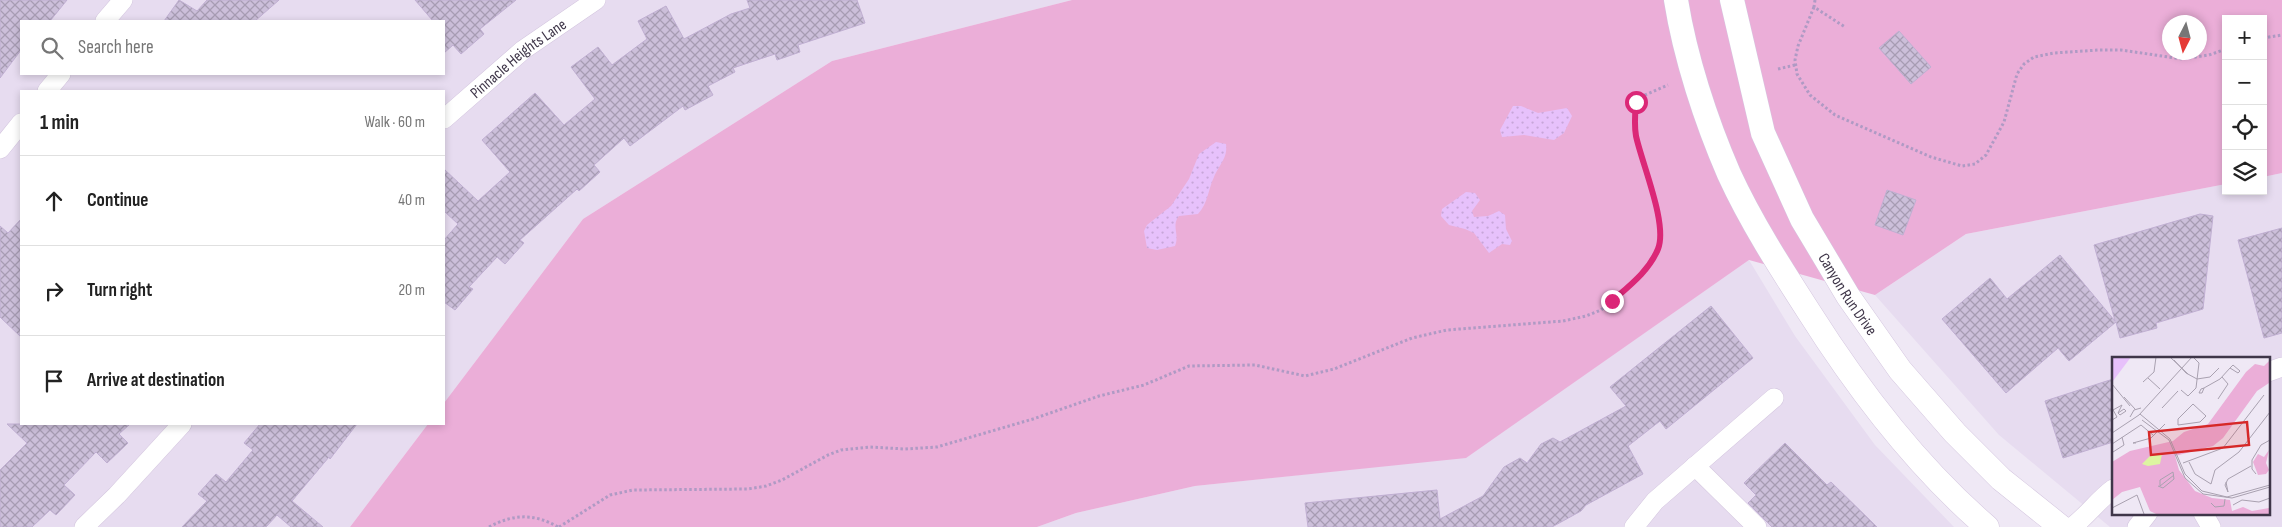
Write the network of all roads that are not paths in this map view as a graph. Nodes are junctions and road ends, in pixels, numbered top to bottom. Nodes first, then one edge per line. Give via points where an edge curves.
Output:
1 (123, 0) edge
2 (596, 0) edge
3 (1676, 0) edge
4 (1732, 0) edge
5 (106, 20) edge
6 (445, 118) edge
7 (20, 123) edge
8 (0, 149) edge
9 (2282, 367) edge
10 (2270, 371) edge
11 (1774, 398) dead end
12 (181, 425) edge
13 (1695, 466) junction
14 (2112, 491) edge
15 (2147, 514) edge
16 (2204, 514) edge
17 (84, 527) edge
18 (1634, 527) edge
19 (1757, 527) edge
20 (1987, 527) edge
21 (2061, 527) edge
22 (2072, 527) edge
23 (2137, 527) edge
24 (2211, 527) edge

1 - 5 street
2 - 6 street, Pinnacle Heights Lane via 523,50
3 - 20 street via 1693,72 1710,123 1729,174 1754,223 1858,386 1928,470
4 - 21 street, Canyon Run Drive via 1763,133 1802,219 1848,296 1900,370 1955,433 2001,479
7 - 8 street
9 - 10 street
11 - 13 street
12 - 17 street
13 - 18 street via 1655,501
13 - 19 street
14 - 22 street
15 - 23 street
16 - 24 street

